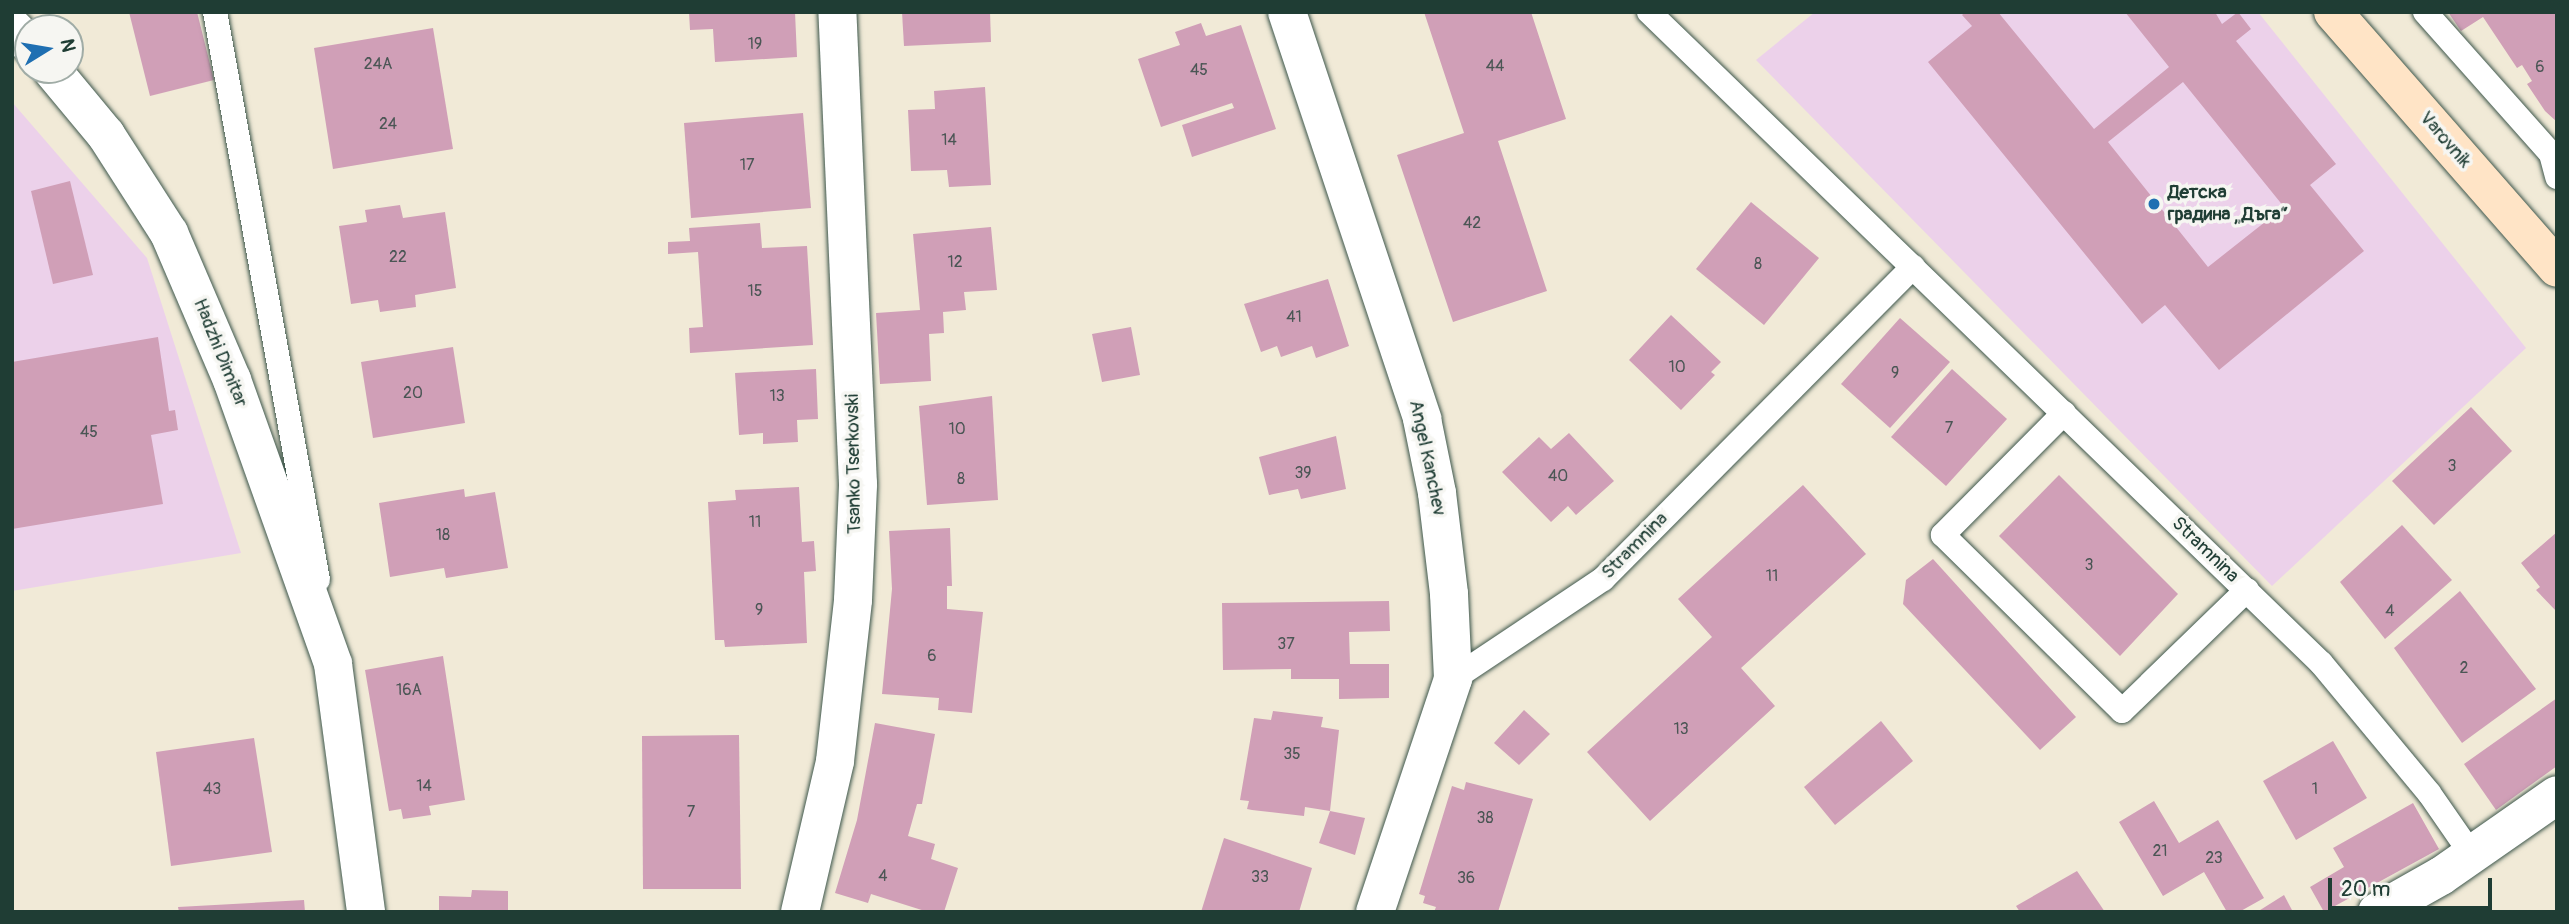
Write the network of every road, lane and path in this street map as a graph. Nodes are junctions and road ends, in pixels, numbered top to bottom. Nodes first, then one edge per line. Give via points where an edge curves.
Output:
1 (215, 12) edge
2 (837, 12) edge
3 (1287, 12) edge
4 (1649, 12) edge
5 (2333, 12) edge
6 (2425, 12) edge
7 (64, 84) edge
8 (2557, 177) edge
9 (1913, 267) junction
10 (2557, 268) edge
11 (2064, 413) junction
12 (2247, 590) junction
13 (333, 664) junction
14 (1453, 679) junction
15 (2557, 795) edge
16 (2472, 855) junction
17 (366, 912) edge
18 (800, 912) edge
19 (1375, 912) edge
20 (2377, 912) edge

1 - 13 lane, Hadzhi Dimitar
2 - 18 street, Tsanko Tserkovski via 858,484 853,600 835,761
3 - 14 street, Angel Kanchev via 1422,419 1437,493
4 - 9 lane, Stramnina
5 - 10 street, Varovnik
6 - 8 lane via 2551,154
7 - 13 street, Hadzhi Dimitar via 106,135 169,233 232,380
9 - 11 lane, Stramnina
9 - 14 lane, Stramnina via 1603,579
11 - 12 lane, Stramnina
11 - 12 lane via 1943,535 2122,711
12 - 16 lane, Stramnina via 2321,663 2429,793
13 - 17 street, Hadzhi Dimitar
14 - 19 street, Angel Kanchev
15 - 16 street
16 - 20 street

